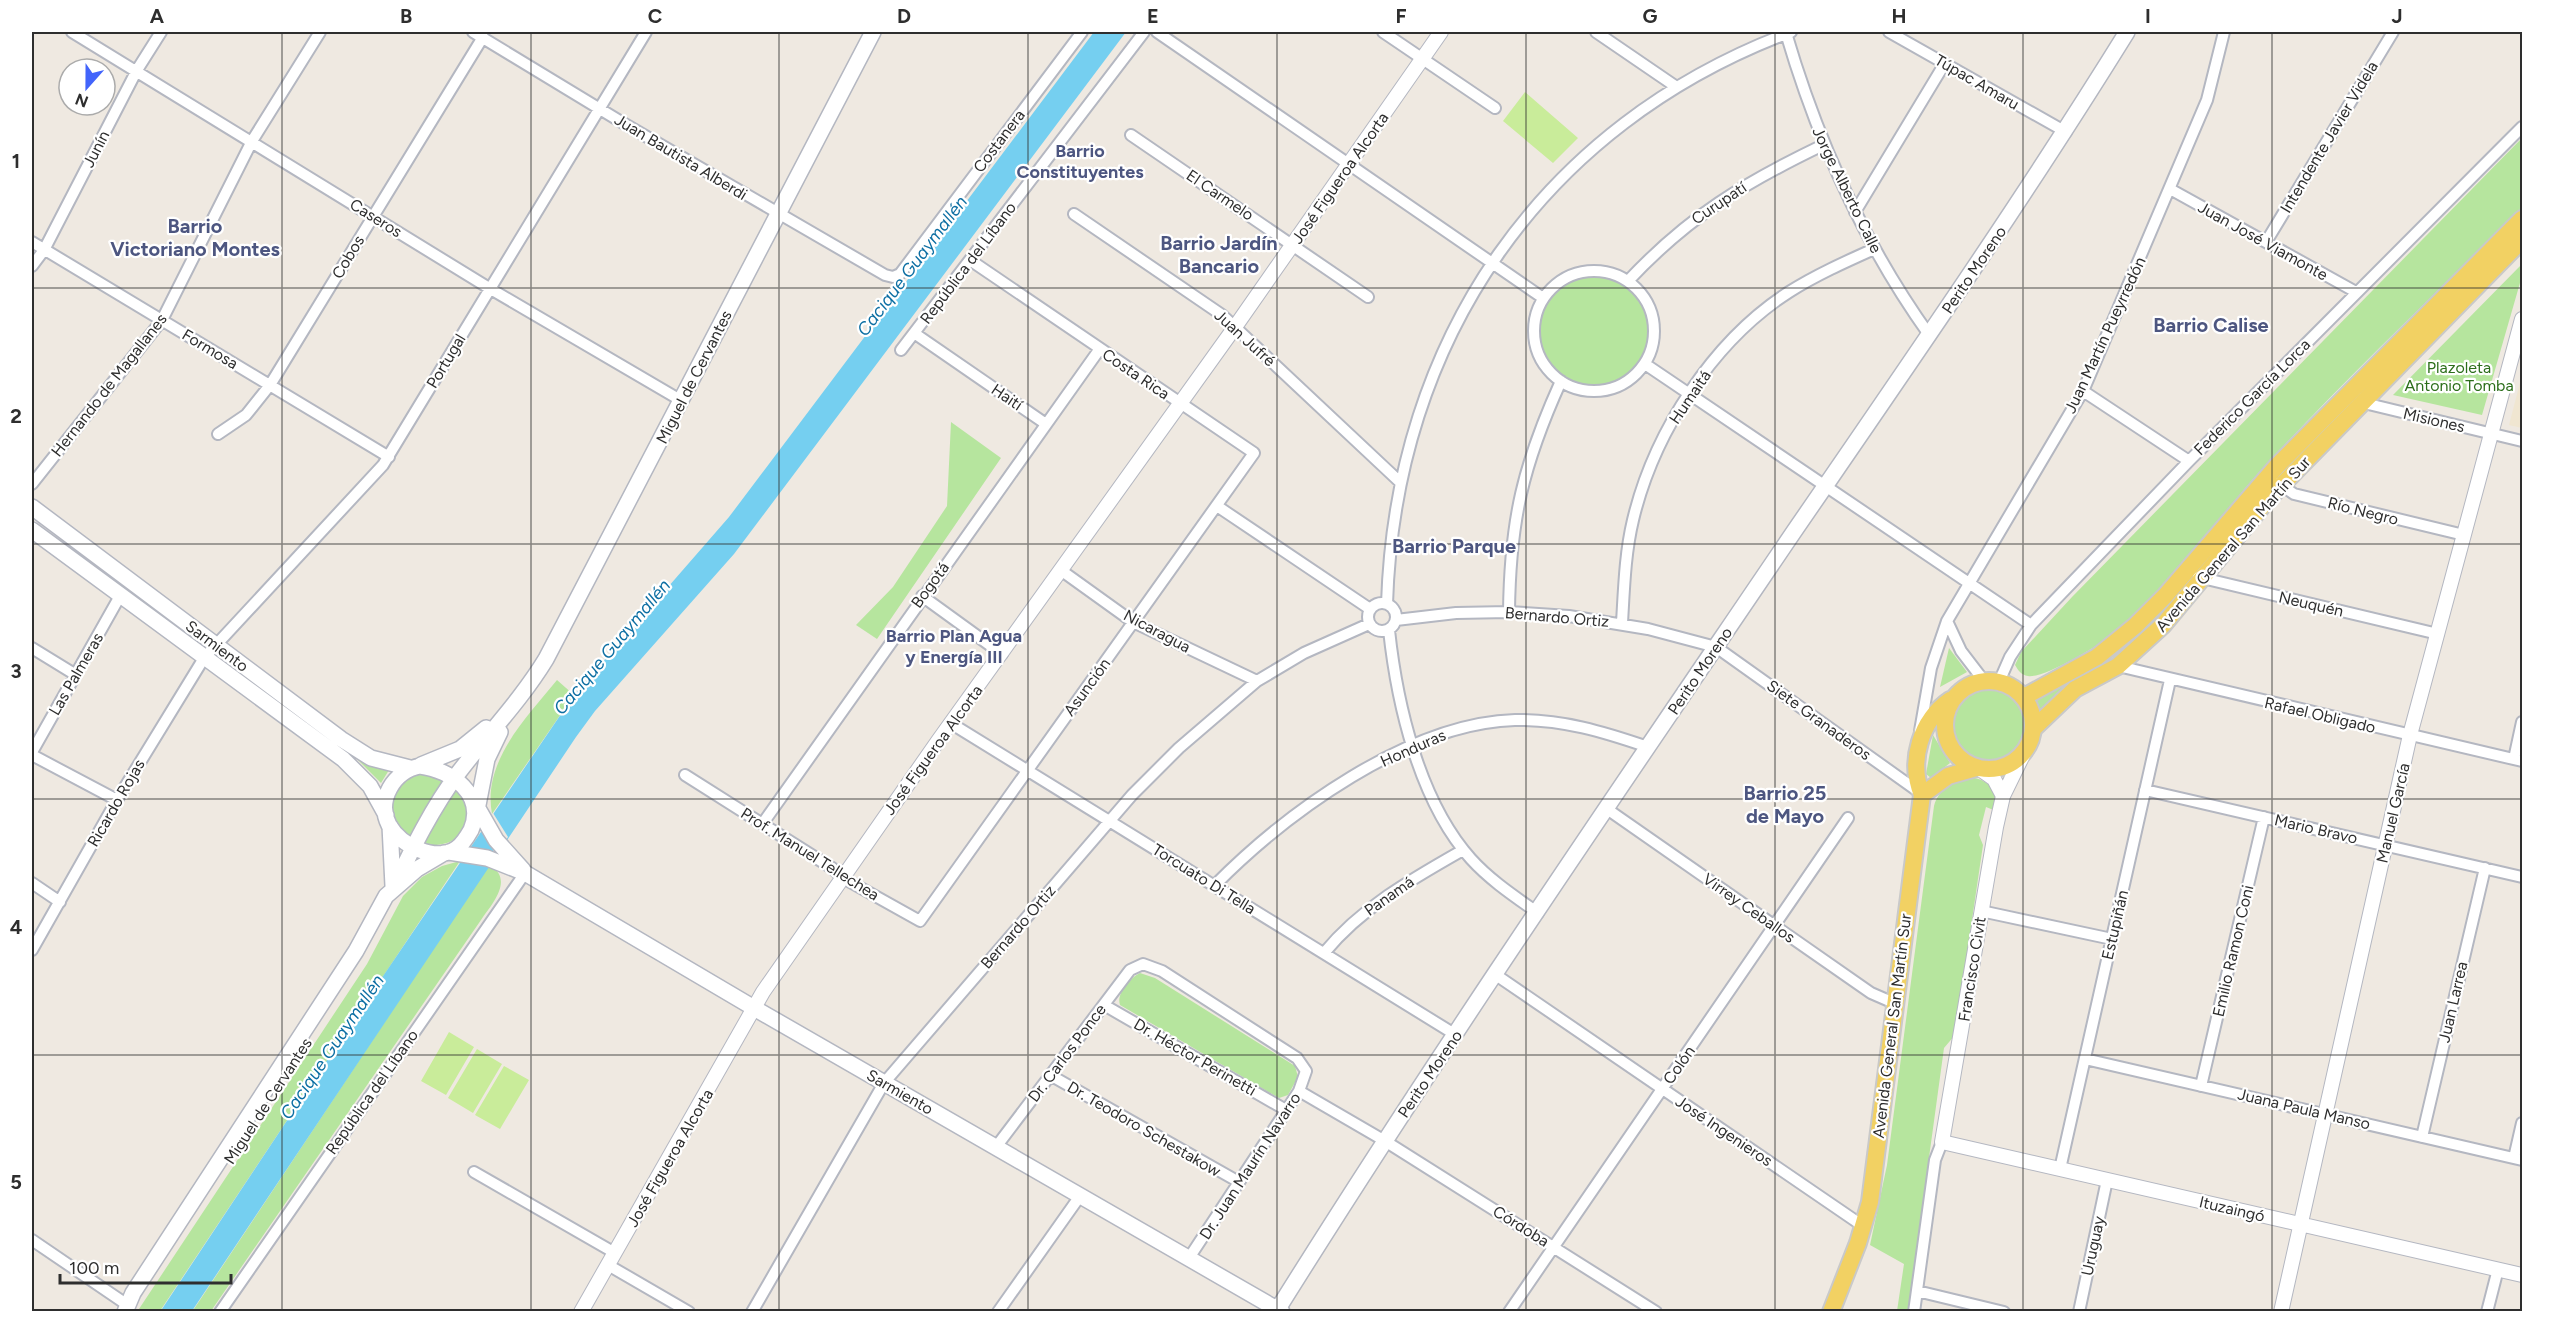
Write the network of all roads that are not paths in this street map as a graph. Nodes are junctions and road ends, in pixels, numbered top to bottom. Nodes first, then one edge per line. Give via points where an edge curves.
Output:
1 (72, 32) edge
2 (161, 32) edge
3 (320, 32) edge
4 (646, 32) edge
5 (873, 32) edge
6 (1082, 32) edge
7 (1144, 32) edge
8 (1157, 32) edge
9 (1383, 32) edge
10 (1441, 32) edge
11 (1596, 32) edge
12 (1788, 32) edge
13 (1889, 32) edge
14 (2125, 32) edge
15 (2224, 32) edge
16 (2393, 32) edge
17 (478, 34) edge
18 (1422, 58) junction
19 (1945, 63) junction
20 (137, 70) junction
21 (1675, 86) junction
22 (598, 108) junction
23 (1495, 108) dead end
24 (2523, 127) edge
25 (2066, 132) junction
26 (1131, 135) dead end
27 (252, 141) junction
28 (1823, 145) junction
29 (1348, 164) junction
30 (2170, 189) junction
31 (1855, 212) junction
32 (778, 214) junction
33 (1074, 214) dead end
34 (373, 216) junction
35 (2522, 220) edge
36 (2523, 240) edge
37 (32, 242) edge
38 (2266, 242) junction
39 (1293, 245) junction
40 (1874, 249) junction
41 (44, 250) junction
42 (970, 260) junction
43 (1492, 263) junction
44 (32, 266) edge
45 (892, 277) joint
46 (1628, 281) junction
47 (489, 288) junction
48 (2356, 292) junction
49 (1368, 297) dead end
50 (1543, 298) junction
51 (2523, 319) edge
52 (162, 320) junction
53 (1235, 327) junction
54 (914, 333) junction
55 (1930, 336) junction
56 (901, 350) dead end
57 (1099, 350) junction
58 (1645, 364) junction
59 (1561, 381) junction
60 (270, 385) junction
61 (2083, 391) junction
62 (1689, 394) junction
63 (2355, 398) junction
64 (682, 401) junction
65 (1180, 404) junction
66 (1046, 424) junction
67 (2492, 434) junction
68 (218, 435) dead end
69 (2523, 441) edge
70 (1254, 453) joint
71 (389, 457) junction
72 (2189, 461) junction
73 (2275, 480) junction
74 (1401, 483) junction
75 (32, 484) edge
76 (1825, 487) junction
77 (1216, 506) junction
78 (32, 507) edge
79 (32, 530) edge
80 (2464, 535) junction
81 (1062, 571) junction
82 (2184, 574) junction
83 (2203, 579) junction
84 (1968, 582) junction
85 (120, 596) junction
86 (922, 596) junction
87 (1387, 604) junction
88 (1370, 609) junction
89 (1509, 612) junction
90 (1396, 620) junction
91 (1947, 621) junction
92 (1133, 622) junction
93 (1622, 623) junction
94 (1369, 624) junction
95 (2031, 625) junction
96 (1389, 630) junction
97 (2438, 634) junction
98 (214, 644) junction
99 (1716, 646) junction
100 (32, 648) edge
101 (1002, 654) junction
102 (204, 658) junction
103 (2118, 666) junction
104 (76, 675) junction
105 (2170, 680) junction
106 (1257, 681) junction
107 (1992, 682) junction
108 (1955, 697) junction
109 (2024, 698) junction
110 (506, 716) junction
111 (2523, 722) edge
112 (952, 724) junction
113 (2033, 729) junction
114 (2410, 735) junction
115 (1920, 739) junction
116 (1413, 747) junction
117 (1648, 747) junction
118 (2024, 753) junction
119 (32, 754) edge
120 (2518, 760) edge
121 (415, 767) junction
122 (1978, 768) junction
123 (1027, 770) junction
124 (685, 775) dead end
125 (454, 778) junction
126 (2145, 790) junction
127 (1922, 795) junction
128 (2003, 796) junction
129 (117, 800) junction
130 (1606, 809) junction
131 (479, 811) junction
132 (2264, 817) junction
133 (1848, 818) dead end
134 (388, 820) junction
135 (1109, 821) junction
136 (763, 824) junction
137 (2385, 845) junction
138 (413, 847) junction
139 (1463, 850) junction
140 (447, 853) junction
141 (2484, 868) junction
142 (525, 873) junction
143 (2523, 877) edge
144 (843, 878) junction
145 (32, 883) edge
146 (1214, 886) junction
147 (393, 889) junction
148 (60, 902) junction
149 (1981, 911) junction
150 (1538, 913) junction
151 (920, 921) joint
152 (1775, 925) junction
153 (2112, 939) junction
154 (32, 950) edge
155 (1324, 953) junction
156 (1496, 975) junction
157 (1894, 1003) junction
158 (1104, 1005) junction
159 (754, 1008) junction
160 (1456, 1035) junction
161 (2085, 1059) junction
162 (1306, 1071) joint
163 (1050, 1075) junction
164 (884, 1083) junction
165 (2202, 1086) junction
166 (1662, 1088) junction
167 (1299, 1091) junction
168 (1286, 1110) junction
169 (2324, 1114) junction
170 (2523, 1123) edge
171 (2422, 1137) junction
172 (1385, 1141) junction
173 (1942, 1142) junction
174 (996, 1147) junction
175 (2518, 1159) edge
176 (2060, 1169) junction
177 (474, 1172) dead end
178 (2107, 1180) junction
179 (1239, 1182) junction
180 (1080, 1196) junction
181 (2301, 1225) junction
182 (1863, 1226) junction
183 (32, 1240) edge
184 (1554, 1247) junction
185 (1189, 1258) junction
186 (611, 1259) junction
187 (2498, 1269) junction
188 (2523, 1275) edge
189 (1917, 1291) junction
190 (127, 1309) edge
191 (220, 1311) edge
192 (581, 1311) edge
193 (689, 1311) edge
194 (752, 1311) edge
195 (998, 1311) edge
196 (1278, 1311) edge
197 (1509, 1311) edge
198 (1656, 1311) edge
199 (1831, 1311) edge
200 (1914, 1311) edge
201 (2004, 1311) edge
202 (2079, 1311) edge
203 (2281, 1311) edge
204 (2487, 1311) edge

1 - 20 street, Caseros
2 - 20 street, Junín
3 - 27 street, Hernando de Magallanes
4 - 22 street, Portugal
5 - 32 main road, Miguel de Cervantes
6 - 45 street, Costanera via 900,274
7 - 42 street, República del Líbano
8 - 29 street
9 - 18 street
10 - 18 street, José Figueroa Alcorta
11 - 21 street
12 - 21 street via 1734,54
12 - 28 street, Jorge Alberto Calle via 1802,89
13 - 19 street, Túpac Amaru
14 - 25 main road, Perito Moreno
15 - 30 street, Juan Martín Pueyrredón via 2207,100
16 - 38 street, Intendente Javier Videla
17 - 22 street, Juan Bautista Alberdi
17 - 34 street, Cobos
18 - 23 street
18 - 29 street, José Figueroa Alcorta
19 - 25 street, Túpac Amaru
19 - 31 street
20 - 27 street, Caseros
20 - 41 street, Junín
21 - 43 street via 1612,133 1564,177 1533,209
22 - 32 street, Juan Bautista Alberdi
22 - 47 street, Portugal
24 - 48 street, Federico García Lorca
25 - 55 main road, Perito Moreno
26 - 39 street, El Carmelo
27 - 34 street, Caseros
27 - 52 street, Hernando de Magallanes
28 - 31 street, Jorge Alberto Calle
28 - 46 street, Curupatí via 1722,198 1667,241
29 - 39 street, José Figueroa Alcorta
29 - 43 street
30 - 38 street, Juan José Viamonte
30 - 61 street, Juan Martín Pueyrredón
31 - 40 street, Jorge Alberto Calle
32 - 45 street, Juan Bautista Alberdi
32 - 64 main road, Miguel de Cervantes
33 - 53 street, Juan Jufré
34 - 47 street, Caseros
34 - 60 street, Cobos
35 - 63 main road, Avenida General San Martín Sur
36 - 63 main road, Avenida General San Martín Sur
37 - 41 street, Formosa
38 - 48 street, Juan José Viamonte
39 - 49 street, El Carmelo
39 - 53 street, José Figueroa Alcorta
40 - 55 street, Jorge Alberto Calle
40 - 62 street, Humaitá via 1821,273 1757,316 1726,346
41 - 44 street, Junín
41 - 52 street, Formosa
42 - 54 street, República del Líbano
42 - 57 street, Costa Rica
43 - 50 street
43 - 74 street via 1439,356 1417,417
46 - 50 street via 1592,270 1564,279
46 - 58 street via 1651,310 1655,329 1653,347
47 - 64 street, Caseros
47 - 71 street, Portugal
48 - 72 street, Federico García Lorca
50 - 59 street via 1537,312 1535,343 1549,371
51 - 67 street, Manuel García
52 - 60 street, Formosa
52 - 75 street, Hernando de Magallanes
53 - 65 street, José Figueroa Alcorta
53 - 74 street, Juan Jufré
54 - 56 street, República del Líbano
54 - 66 street, Haití
55 - 76 main road, Perito Moreno
57 - 65 street, Costa Rica
57 - 66 street, Bogotá
58 - 59 street via 1632,378 1606,389 1578,389
58 - 62 street
59 - 89 street via 1534,443 1518,504 1510,556
60 - 68 street, Cobos via 246,415
60 - 71 street, Formosa
61 - 72 street
61 - 84 street, Juan Martín Pueyrredón
62 - 76 street
62 - 93 street, Humaitá via 1660,446 1638,500 1629,538
63 - 67 street, Misiones
63 - 73 main road, Avenida General San Martín Sur
64 - 110 main road, Miguel de Cervantes via 546,659
65 - 70 street, Costa Rica
65 - 81 street, José Figueroa Alcorta
66 - 86 street, Bogotá
67 - 69 street, Misiones
67 - 80 street, Manuel García
70 - 77 street, Asunción
71 - 98 street, Portugal
72 - 95 street, Federico García Lorca
73 - 80 street, Río Negro via 2294,494
73 - 82 main road, Avenida General San Martín Sur
73 - 83 main road, Avenida General San Martín Sur
74 - 87 street via 1390,550
76 - 84 street
76 - 99 main road, Perito Moreno
77 - 88 street
77 - 92 street, Asunción
78 - 98 main road, Sarmiento
79 - 85 main road, Sarmiento
80 - 97 street, Manuel García
81 - 92 street, Nicaragua
81 - 101 street, José Figueroa Alcorta
82 - 83 street, Neuquén
82 - 109 main road, Avenida General San Martín Sur via 2106,651
83 - 97 street, Neuquén
83 - 103 main road, Avenida General San Martín Sur via 2163,625
84 - 91 street, Juan Martín Pueyrredón
84 - 95 street
85 - 102 main road, Sarmiento
85 - 104 street, Las Palmeras
86 - 101 street
86 - 136 street, Bogotá
87 - 88 street via 1379,603
87 - 90 street via 1395,612
88 - 94 street
89 - 90 street, Bernardo Ortiz
89 - 93 street, Bernardo Ortiz
90 - 96 street
91 - 107 street via 1961,651
91 - 115 street, Juan Martín Pueyrredón via 1927,684
92 - 106 street, Nicaragua
92 - 123 street, Asunción
93 - 99 street, Bernardo Ortiz
94 - 96 street via 1376,630
94 - 106 street, Bernardo Ortiz via 1304,653
95 - 107 street, Federico García Lorca
96 - 116 street via 1397,695
97 - 114 street, Manuel García
98 - 102 street, Portugal
98 - 121 main road, Sarmiento via 364,754 390,765
99 - 117 main road, Perito Moreno
99 - 127 street, Siete Granaderos
100 - 104 street
101 - 112 street, José Figueroa Alcorta
102 - 129 street, Ricardo Rojas
102 - 134 main road, Sarmiento via 343,759 370,786
103 - 105 street, Rafael Obligado
103 - 113 main road, Avenida General San Martín Sur via 2075,689
104 - 119 street, Las Palmeras
105 - 114 street, Rafael Obligado
105 - 126 street, Estupiñán
106 - 135 street, Bernardo Ortiz via 1179,748
107 - 108 main road via 1963,689
107 - 109 main road via 2013,688
108 - 115 main road via 1938,710
108 - 122 main road via 1946,713 1945,733 1955,754
109 - 113 main road
110 - 121 main road, Miguel de Cervantes via 497,718 460,749
110 - 125 main road, Miguel de Cervantes
110 - 131 main road, Miguel de Cervantes via 487,759
111 - 120 street
112 - 123 street, Torcuato Di Tella
112 - 144 street, José Figueroa Alcorta
113 - 118 main road, Francisco Civit
114 - 120 street, Rafael Obligado
114 - 137 street, Manuel García
115 - 127 main road, Juan Martín Pueyrredón via 1917,778
116 - 117 street, Honduras via 1464,727 1521,720 1581,726
116 - 139 street via 1438,806
116 - 146 street, Honduras via 1368,769 1295,814
117 - 130 main road, Perito Moreno
118 - 122 main road via 2002,768
118 - 128 street, Francisco Civit
119 - 129 street
121 - 125 main road, Sarmiento via 438,770
121 - 134 main road via 396,778 389,790
122 - 127 main road via 1948,776
122 - 128 street via 1994,779
123 - 135 street, Torcuato Di Tella
123 - 151 street, Asunción
124 - 136 street, Prof. Manuel Tellechea
125 - 131 main road, Sarmiento
125 - 138 main road, Miguel de Cervantes
126 - 132 street, Mario Bravo
126 - 153 street, Estupiñán
127 - 157 main road, Avenida General San Martín Sur
128 - 149 street, Francisco Civit
129 - 148 street, Ricardo Rojas
130 - 150 main road, Perito Moreno
130 - 152 street, Virrey Ceballos
131 - 140 main road, Miguel de Cervantes via 464,841
131 - 142 main road, Sarmiento
132 - 137 street, Mario Bravo
132 - 165 street, Emilio Ramon Coni
133 - 152 street, Colón
134 - 138 main road
134 - 147 main road
135 - 146 street, Torcuato Di Tella
135 - 164 street, Bernardo Ortiz
136 - 144 street, Prof. Manuel Tellechea
137 - 141 street, Mario Bravo
137 - 169 street, Manuel García
138 - 140 main road
138 - 147 main road, Miguel de Cervantes
139 - 150 street via 1491,879
139 - 155 street, Panamá via 1388,895
140 - 142 main road, Sarmiento via 493,860
140 - 147 main road, Miguel de Cervantes via 417,869
141 - 143 street, Mario Bravo
141 - 171 street, Juan Larrea
142 - 159 main road, Sarmiento
142 - 191 street, República del Líbano
144 - 151 street, Prof. Manuel Tellechea
144 - 159 street, José Figueroa Alcorta
145 - 148 street
146 - 155 street, Torcuato Di Tella
147 - 190 main road, Miguel de Cervantes via 133,1293
148 - 154 street, Ricardo Rojas
149 - 153 street
149 - 173 street, Francisco Civit
150 - 156 main road, Perito Moreno
152 - 157 street, Virrey Ceballos via 1871,993
152 - 166 street, Colón
153 - 161 street, Estupiñán
155 - 160 street, Torcuato Di Tella
156 - 160 main road, Perito Moreno
156 - 166 street, José Ingenieros
157 - 182 main road, Avenida General San Martín Sur via 1870,1202
158 - 162 street, Dr. Carlos Ponce via 1130,970 1143,964 1162,971 1297,1058
158 - 163 street, Dr. Carlos Ponce
158 - 168 street, Dr. Héctor Perinetti
159 - 164 main road, Sarmiento
159 - 186 street, José Figueroa Alcorta
160 - 172 main road, Perito Moreno
161 - 165 street, Juana Paula Manso
161 - 176 street, Estupiñán
162 - 167 street, Dr. Juan Maurín Navarro
163 - 174 street, Dr. Carlos Ponce
163 - 179 street, Dr. Teodoro Schestakow
164 - 174 main road, Sarmiento
164 - 194 street, Bernardo Ortiz
165 - 169 street, Juana Paula Manso
166 - 182 street, José Ingenieros
166 - 184 street, Colón
167 - 168 street, Dr. Juan Maurín Navarro
167 - 172 street
168 - 179 street, Dr. Juan Maurín Navarro
169 - 171 street, Juana Paula Manso
169 - 181 street, Manuel García
170 - 175 street
171 - 175 street, Juana Paula Manso
172 - 184 street, Córdoba
172 - 196 main road, Perito Moreno
173 - 176 street, Ituzaingó
173 - 189 street via 1935,1160
174 - 180 main road, Sarmiento
176 - 178 street, Ituzaingó
177 - 186 street
178 - 181 street, Ituzaingó
178 - 202 street, Uruguay
179 - 185 street, Dr. Juan Maurín Navarro
180 - 185 main road, Sarmiento
180 - 195 street
181 - 187 street, Ituzaingó
181 - 203 street, Manuel García
182 - 199 main road, Avenida General San Martín Sur
183 - 190 street
184 - 197 street, Colón
184 - 198 street, Córdoba
185 - 196 main road, Sarmiento
186 - 192 street, José Figueroa Alcorta
186 - 193 street
187 - 188 street, Ituzaingó
187 - 204 street
189 - 200 street
189 - 201 street

